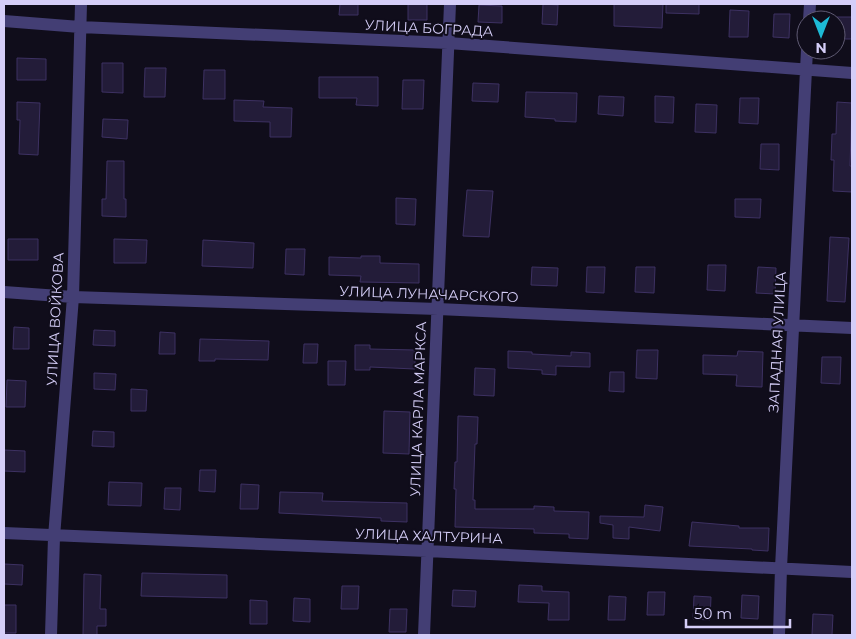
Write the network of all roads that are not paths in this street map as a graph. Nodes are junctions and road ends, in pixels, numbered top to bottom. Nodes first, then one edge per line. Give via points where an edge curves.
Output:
1 (81, 4) edge
2 (450, 4) edge
3 (4, 21) edge
4 (80, 27) junction
5 (448, 43) junction
6 (806, 60) edge
7 (806, 70) junction
8 (852, 73) edge
9 (4, 292) edge
10 (73, 297) junction
11 (438, 309) junction
12 (793, 326) junction
13 (852, 328) edge
14 (4, 534) edge
15 (54, 537) junction
16 (428, 551) junction
17 (781, 568) junction
18 (852, 572) edge
19 (50, 635) edge
20 (424, 635) edge
21 (779, 635) edge

1 - 4 street, УЛИЦА ВОЙКОВА
2 - 5 street, УЛИЦА КАРЛА МАРКСА
3 - 4 street, УЛИЦА БОГРАДА
4 - 5 street, УЛИЦА БОГРАДА
4 - 10 street, УЛИЦА ВОЙКОВА
5 - 7 street, УЛИЦА БОГРАДА
5 - 11 street, УЛИЦА КАРЛА МАРКСА
6 - 7 street, ЗАПАДНАЯ УЛИЦА
7 - 8 street, УЛИЦА БОГРАДА
7 - 12 street, ЗАПАДНАЯ УЛИЦА
9 - 10 street, УЛИЦА ЛУНАЧАРСКОГО
10 - 11 street, УЛИЦА ЛУНАЧАРСКОГО
10 - 15 street, УЛИЦА ВОЙКОВА
11 - 12 street, УЛИЦА ЛУНАЧАРСКОГО
11 - 16 street, УЛИЦА КАРЛА МАРКСА
12 - 13 street, УЛИЦА ЛУНАЧАРСКОГО
12 - 17 street, ЗАПАДНАЯ УЛИЦА
14 - 15 street, УЛИЦА ХАЛТУРИНА
15 - 16 street, УЛИЦА ХАЛТУРИНА
15 - 19 street, УЛИЦА ВОЙКОВА
16 - 17 street, УЛИЦА ХАЛТУРИНА
16 - 20 street, УЛИЦА КАРЛА МАРКСА
17 - 18 street, УЛИЦА ХАЛТУРИНА
17 - 21 street, ЗАПАДНАЯ УЛИЦА

